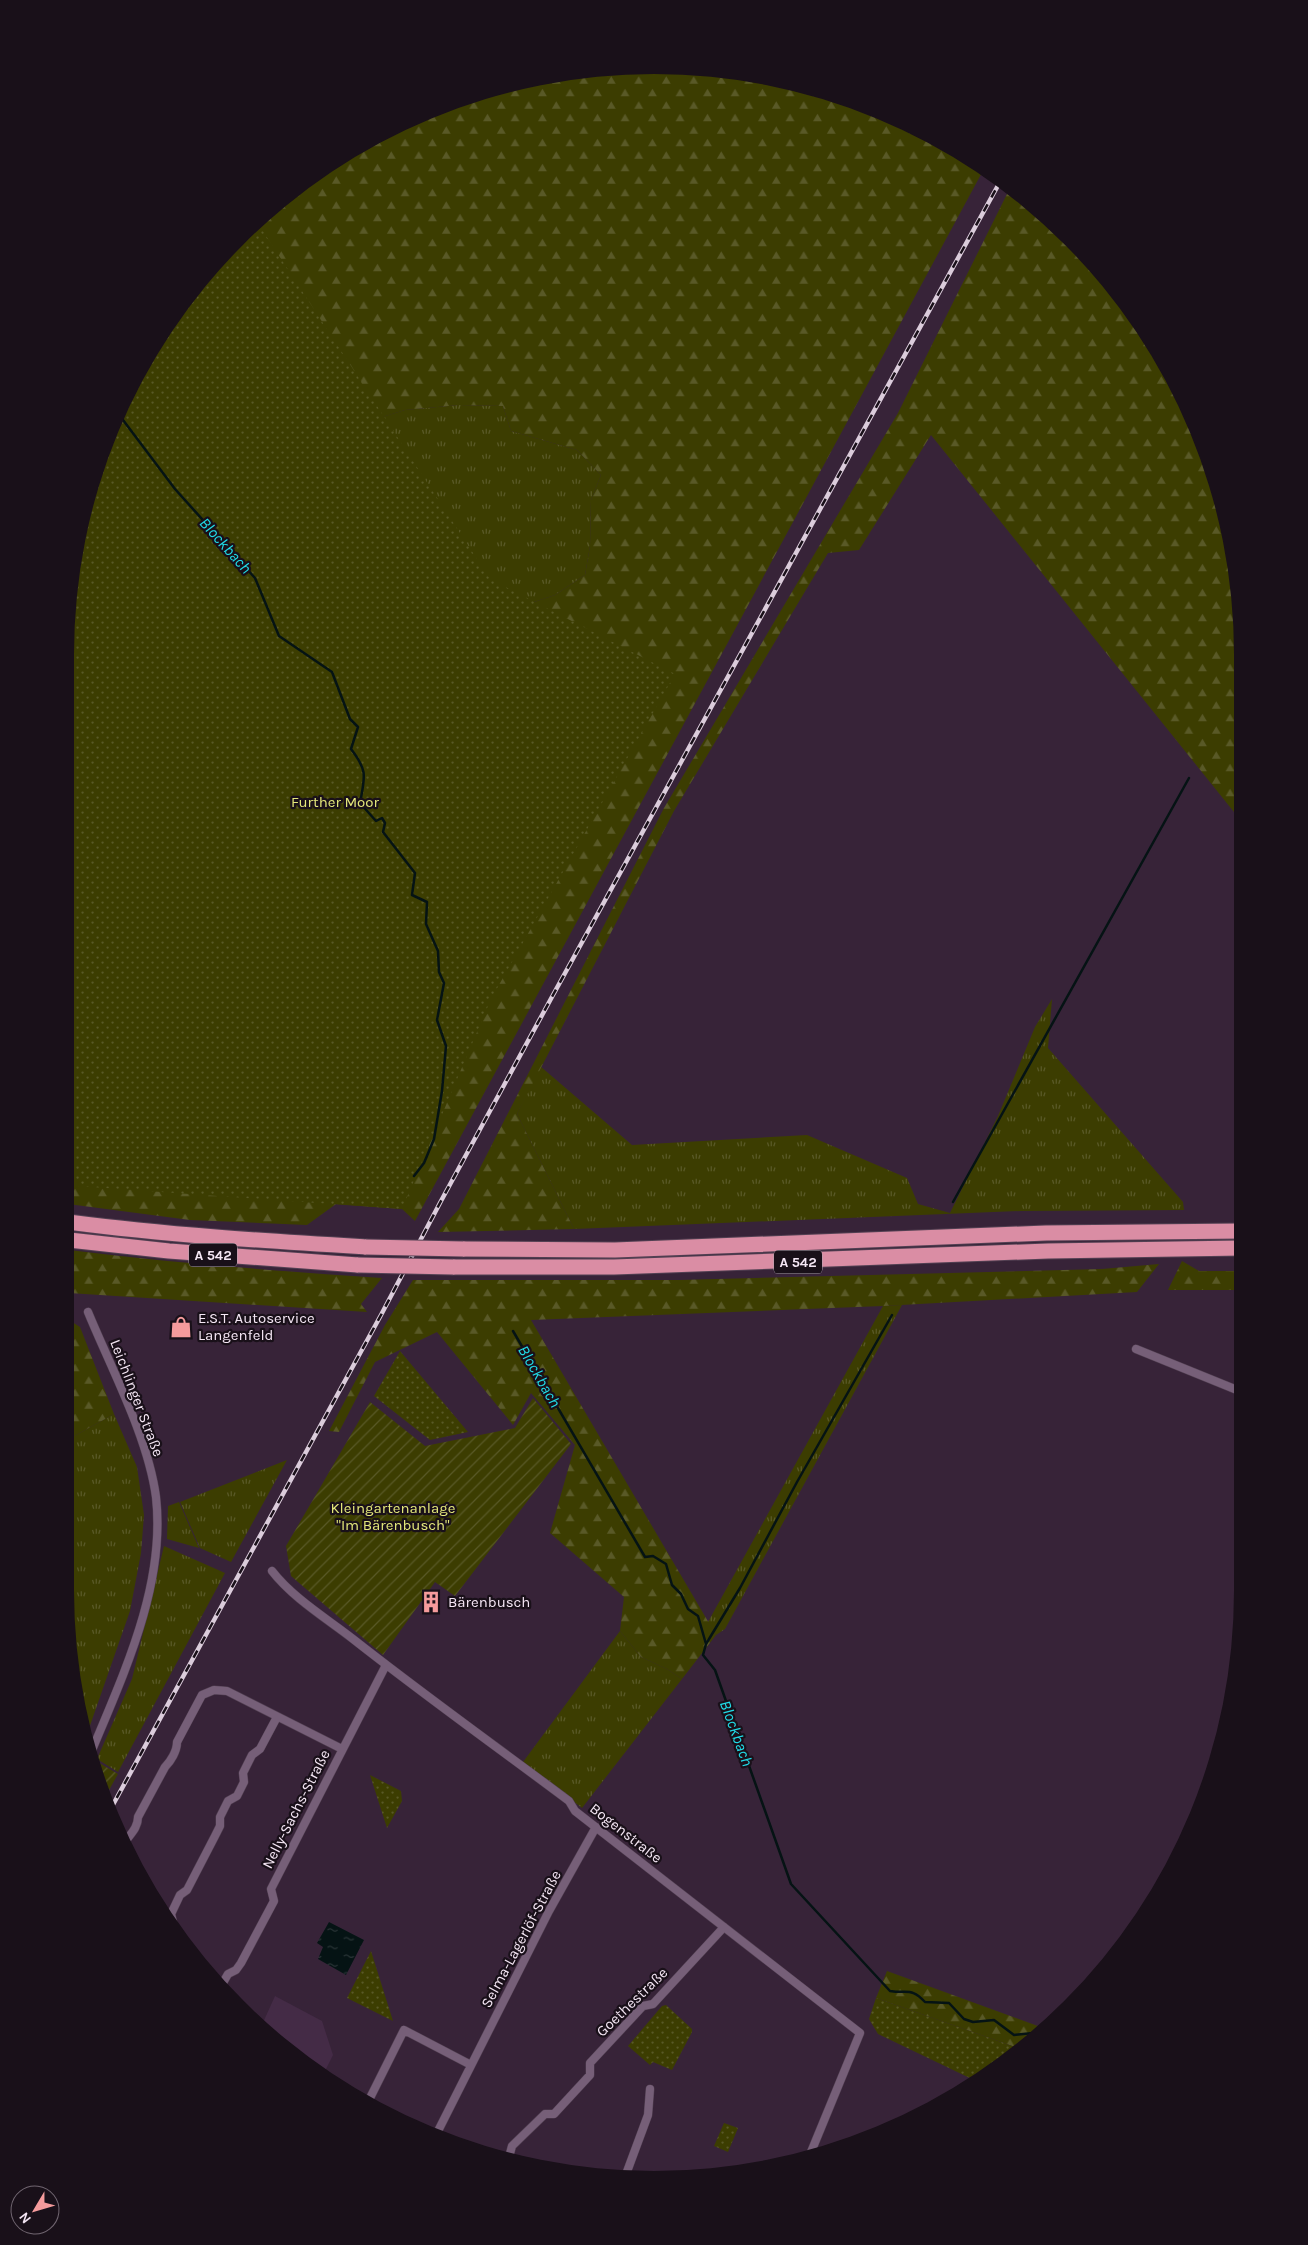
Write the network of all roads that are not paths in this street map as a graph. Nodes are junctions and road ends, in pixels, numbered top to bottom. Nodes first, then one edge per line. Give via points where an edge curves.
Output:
1 (74, 1215) edge
2 (74, 1223) edge
3 (123, 1229) junction
4 (1234, 1231) edge
5 (74, 1241) edge
6 (1234, 1248) edge
7 (88, 1312) dead end
8 (1136, 1349) dead end
9 (1234, 1389) edge
10 (272, 1572) dead end
11 (386, 1665) junction
12 (277, 1717) junction
13 (95, 1743) edge
14 (342, 1749) junction
15 (596, 1827) junction
16 (128, 1836) edge
17 (172, 1912) edge
18 (724, 1927) junction
19 (224, 1981) edge
20 (472, 2065) junction
21 (650, 2089) dead end
22 (370, 2097) edge
23 (439, 2130) edge
24 (811, 2149) edge
25 (510, 2153) edge
26 (627, 2170) edge

1 - 3 highway via 94,1218
2 - 3 highway, A 542
3 - 4 highway, A 542, bridge via 366,1247 615,1250
5 - 6 highway, A 542, bridge via 188,1253 358,1265 453,1267 614,1267
7 - 13 street, Leichlinger Straße via 134,1422 156,1497 152,1578 142,1623
8 - 9 street
10 - 11 street, Bogenstraße via 281,1583
11 - 14 street, Nelly-Sachs-Straße
11 - 15 street, Bogenstraße via 554,1790
12 - 14 street
12 - 16 street via 227,1691 214,1690 202,1695 138,1817 138,1823
12 - 17 street via 260,1749 252,1755 237,1796 228,1800 215,1836
14 - 19 street, Nelly-Sachs-Straße via 271,1889 274,1901 241,1963
15 - 18 street, Bogenstraße
15 - 20 street, Selma-Lagerlöf-Straße
18 - 24 street, Bogenstraße via 860,2033
18 - 25 street, Goethestraße via 652,2004 643,2006 590,2063 590,2075 554,2114 545,2114 512,2146
20 - 22 street via 404,2030
20 - 23 street, Selma-Lagerlöf-Straße
21 - 26 street via 648,2115

